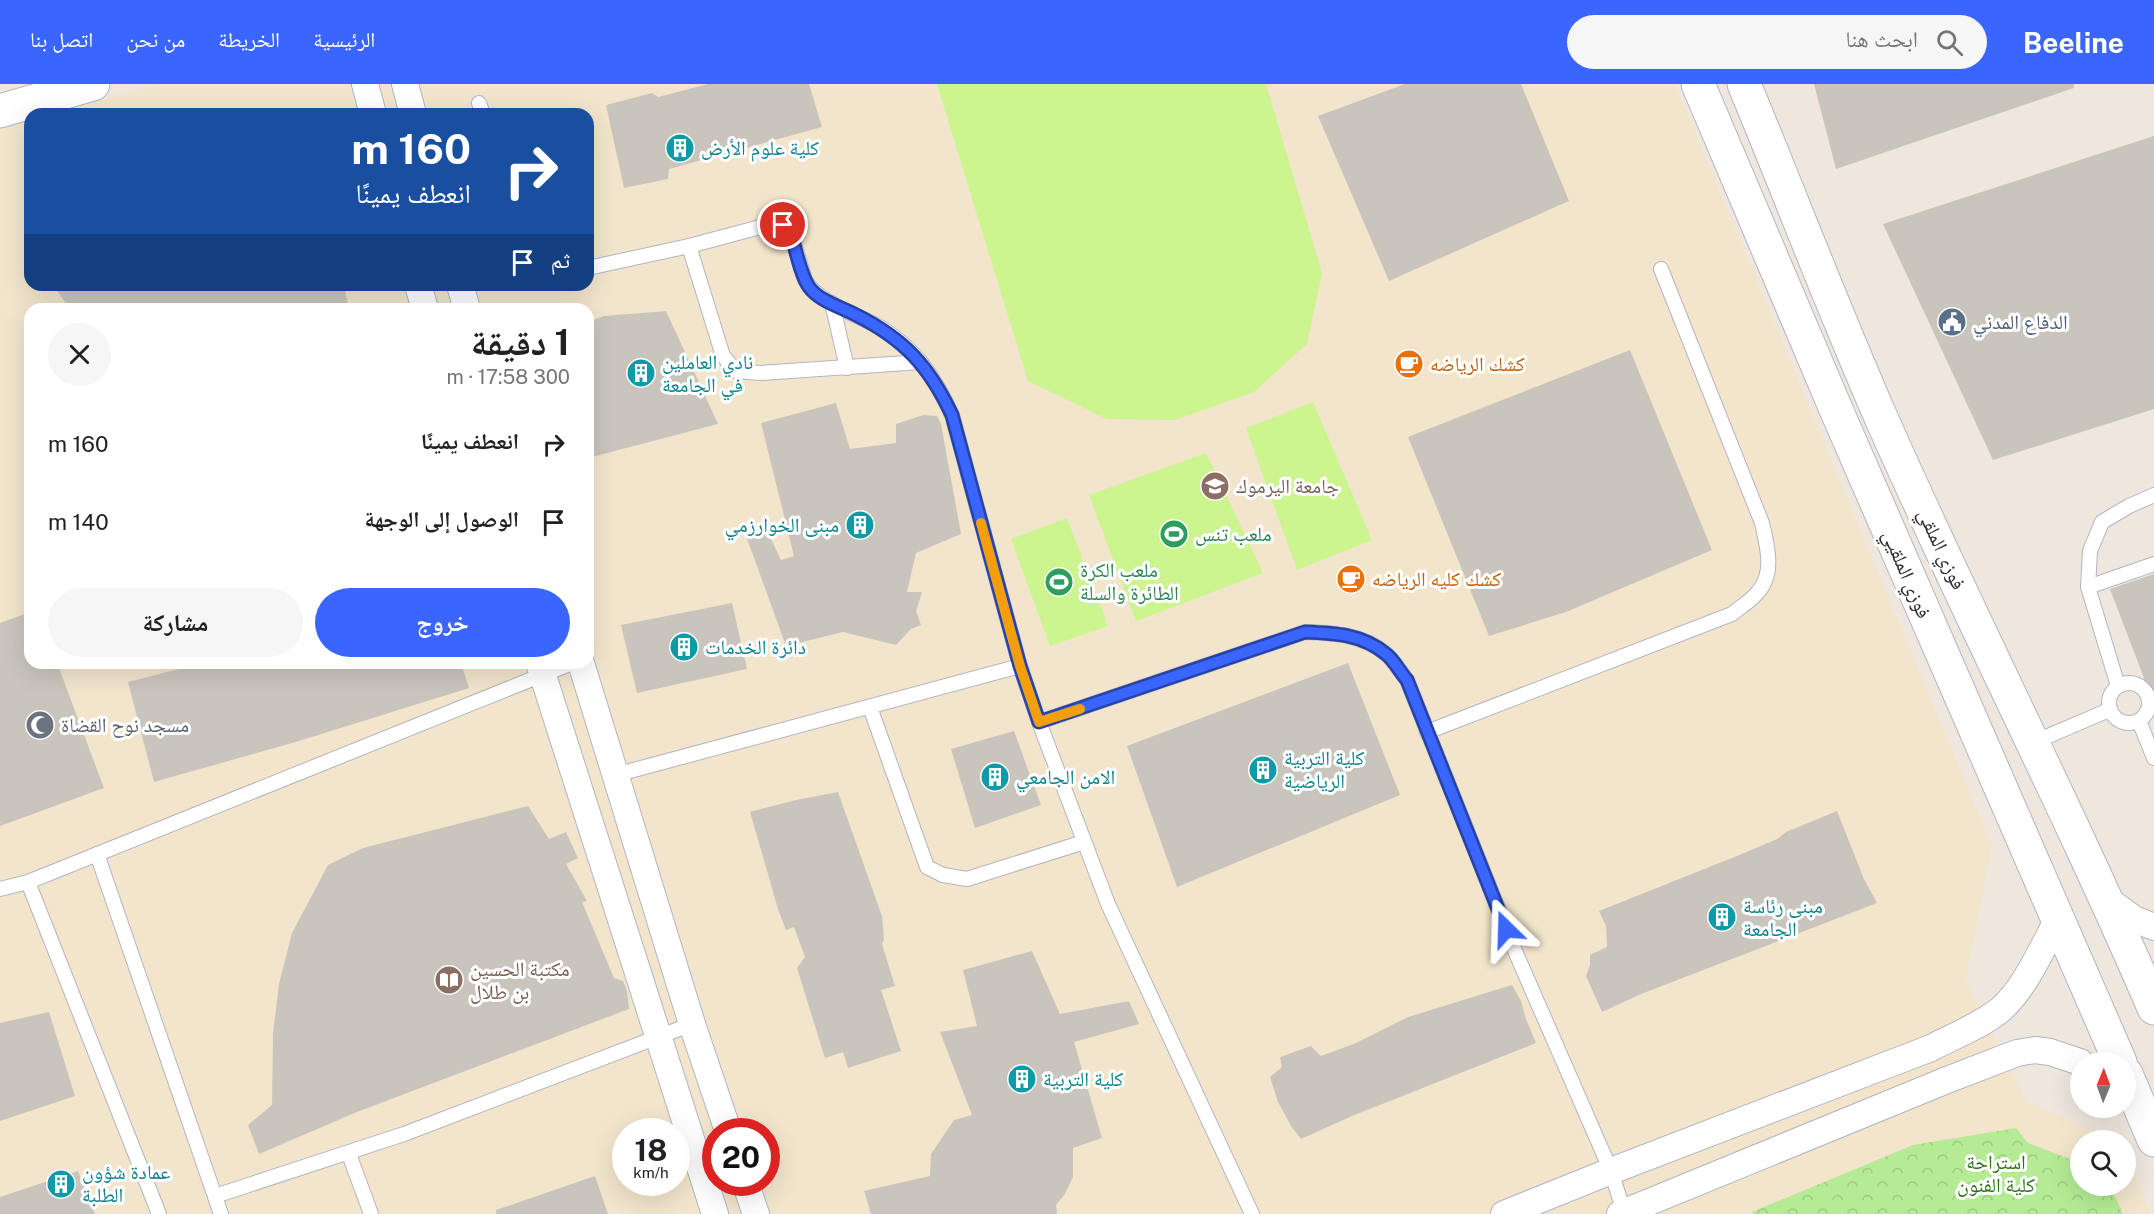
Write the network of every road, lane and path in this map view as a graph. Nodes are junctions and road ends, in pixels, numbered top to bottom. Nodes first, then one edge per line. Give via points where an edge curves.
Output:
1 (93, 84) edge
2 (365, 84) edge
3 (405, 84) edge
4 (1698, 84) edge
5 (1744, 84) edge
6 (371, 108) edge
7 (411, 108) edge
8 (0, 111) edge
9 (689, 246) junction
10 (594, 267) edge
11 (1661, 269) dead end
12 (832, 303) junction
13 (1835, 306) junction
14 (1800, 324) junction
15 (921, 363) junction
16 (847, 368) junction
17 (2154, 495) edge
18 (2154, 564) edge
19 (2088, 587) junction
20 (1020, 666) junction
21 (541, 669) edge
22 (583, 669) edge
23 (2118, 686) junction
24 (870, 707) junction
25 (2109, 710) junction
26 (2139, 721) junction
27 (1039, 722) junction
28 (1427, 732) junction
29 (2032, 743) junction
30 (2154, 758) edge
31 (615, 775) junction
32 (1084, 842) junction
33 (97, 854) junction
34 (28, 882) junction
35 (0, 889) edge
36 (2108, 900) junction
37 (2058, 920) junction
38 (2154, 927) edge
39 (2154, 1008) edge
40 (692, 1024) junction
41 (658, 1038) junction
42 (1931, 1048) junction
43 (2116, 1052) edge
44 (2070, 1059) edge
45 (1947, 1080) junction
46 (2136, 1098) edge
47 (724, 1118) edge
48 (2154, 1140) edge
49 (349, 1154) junction
50 (1611, 1171) junction
51 (215, 1196) junction
52 (750, 1196) edge
53 (1622, 1213) edge
54 (159, 1214) edge
55 (221, 1214) edge
56 (371, 1214) edge
57 (715, 1214) edge
58 (756, 1214) edge
59 (1252, 1214) edge
60 (1504, 1214) edge

1 - 8 street
2 - 6 street
3 - 7 street
4 - 14 street, فوزي الملقيي
5 - 13 street, فوزي الملقي
9 - 10 lane
9 - 12 lane via 775,223 783,225 790,230 809,287
9 - 16 lane via 723,356 736,371
11 - 28 lane via 1762,523 1768,572 1759,591 1732,614
12 - 15 lane via 884,330
12 - 16 lane
13 - 14 street
13 - 29 street, فوزي الملقي via 1883,421
14 - 37 street, فوزي الملقيي
15 - 16 lane
15 - 20 lane via 952,415
17 - 19 lane via 2102,522 2090,551
18 - 19 lane
19 - 23 lane
20 - 24 lane
20 - 27 lane
21 - 33 lane
21 - 41 street
22 - 31 street
23 - 25 lane via 2111,692
23 - 26 lane via 2136,684 2148,696 2146,714
24 - 31 lane
24 - 32 lane via 927,867 943,875 967,879
25 - 26 lane via 2122,722
25 - 29 lane
26 - 30 lane
27 - 28 lane via 1305,632 1340,633 1363,640 1387,655 1407,680
27 - 32 lane
28 - 50 lane via 1515,951
29 - 36 street, فوزي الملقي
31 - 40 street
32 - 59 lane via 1108,904
33 - 34 lane
33 - 51 lane
34 - 35 lane
34 - 54 lane
36 - 38 street via 2134,920
36 - 39 street, فوزي الملقي
37 - 42 street via 2012,998 1986,1019
37 - 43 street, فوزي الملقيي
40 - 41 lane
40 - 47 street
41 - 49 lane
41 - 57 street
42 - 45 street
42 - 50 street
44 - 45 street via 2035,1050 2017,1053
45 - 53 street
46 - 48 street, فوزي الملقيي
49 - 51 lane
49 - 56 lane
50 - 53 lane
50 - 60 street
51 - 55 lane
52 - 58 street

